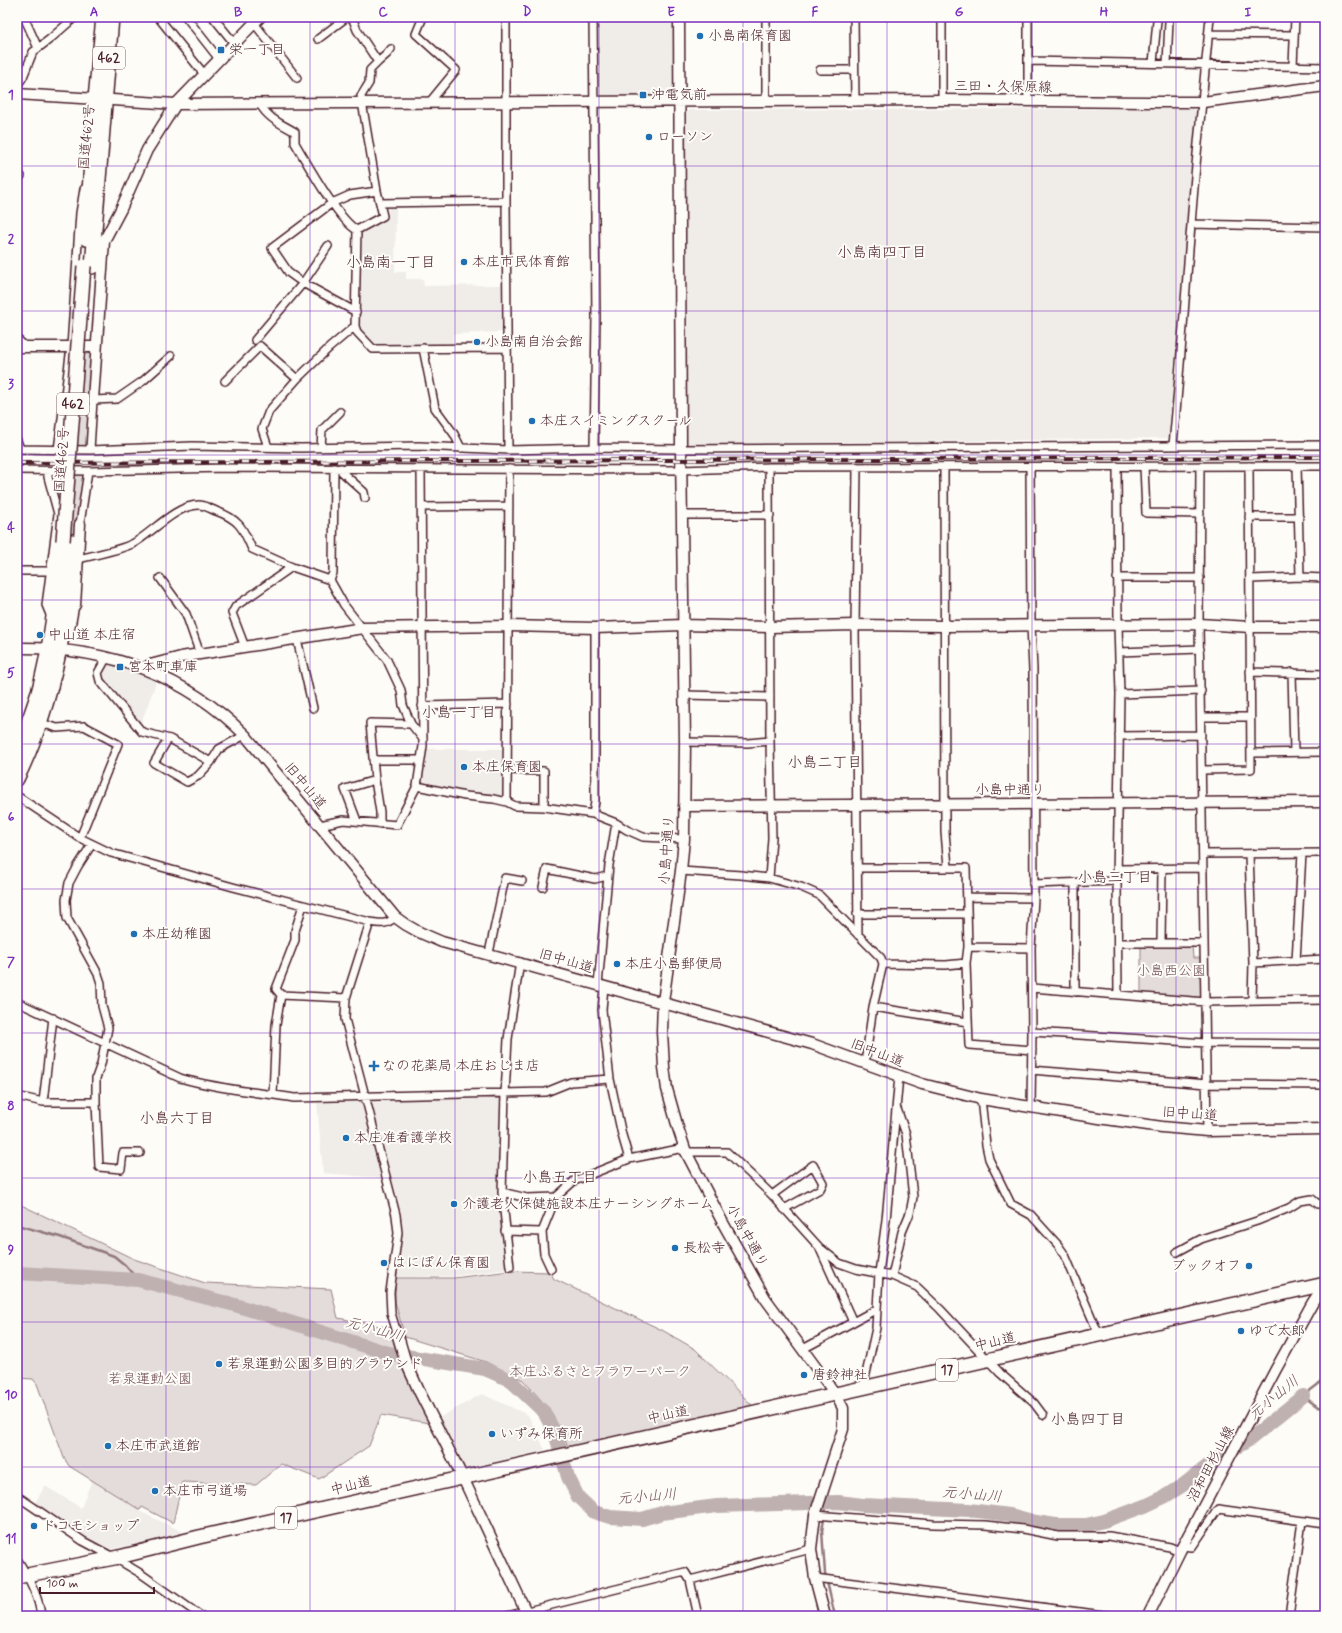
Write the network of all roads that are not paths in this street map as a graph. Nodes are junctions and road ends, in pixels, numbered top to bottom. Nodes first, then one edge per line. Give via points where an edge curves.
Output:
1 (24, 17) edge
2 (75, 17) edge
3 (103, 17) edge
4 (112, 17) edge
5 (158, 17) edge
6 (186, 17) edge
7 (213, 17) edge
8 (347, 17) edge
9 (352, 17) edge
10 (423, 17) edge
11 (506, 17) edge
12 (594, 17) edge
13 (679, 17) edge
14 (766, 17) edge
15 (854, 17) edge
16 (942, 17) edge
17 (1028, 17) edge
18 (1210, 17) edge
19 (1295, 17) edge
20 (257, 20) edge
21 (1157, 21) dead end
22 (1169, 21) dead end
23 (1208, 34) junction
24 (1294, 35) junction
25 (318, 39) dead end
26 (234, 43) junction
27 (38, 48) junction
28 (391, 49) dead end
29 (219, 58) junction
30 (1029, 61) junction
31 (378, 62) junction
32 (1153, 63) junction
33 (1167, 64) junction
34 (1206, 64) junction
35 (1293, 66) junction
36 (1325, 67) edge
37 (17, 69) edge
38 (820, 70) dead end
39 (854, 70) junction
40 (204, 74) junction
41 (23, 77) junction
42 (296, 78) dead end
43 (17, 86) edge
44 (1325, 86) edge
45 (17, 94) edge
46 (101, 99) junction
47 (942, 100) junction
48 (1028, 101) junction
49 (680, 102) junction
50 (766, 102) junction
51 (855, 102) junction
52 (1203, 102) junction
53 (362, 103) junction
54 (429, 103) junction
55 (506, 103) junction
56 (593, 103) junction
57 (176, 104) junction
58 (260, 104) junction
59 (84, 185) junction
60 (377, 191) junction
61 (506, 201) junction
62 (332, 203) junction
63 (380, 203) junction
64 (1191, 224) junction
65 (1325, 227) edge
66 (357, 230) junction
67 (328, 246) dead end
68 (88, 267) junction
69 (303, 283) junction
70 (356, 312) junction
71 (355, 326) junction
72 (17, 339) edge
73 (256, 340) dead end
74 (22, 347) edge
75 (71, 347) junction
76 (96, 348) junction
77 (424, 348) junction
78 (506, 348) junction
79 (171, 356) dead end
80 (298, 379) junction
81 (225, 380) dead end
82 (93, 400) junction
83 (340, 412) dead end
84 (17, 440) edge
85 (1173, 445) junction
86 (1325, 445) edge
87 (268, 447) junction
88 (321, 448) junction
89 (461, 448) junction
90 (594, 448) junction
91 (19, 449) edge
92 (681, 449) junction
93 (58, 450) junction
94 (90, 450) junction
95 (508, 450) junction
96 (1117, 466) junction
97 (1144, 466) junction
98 (1200, 466) junction
99 (1249, 466) junction
100 (1297, 466) junction
101 (1325, 466) edge
102 (769, 467) junction
103 (1030, 467) junction
104 (337, 468) junction
105 (857, 468) junction
106 (944, 468) junction
107 (421, 469) junction
108 (17, 470) edge
109 (509, 470) junction
110 (681, 470) junction
111 (48, 471) junction
112 (88, 472) junction
113 (365, 498) dead end
114 (509, 506) junction
115 (422, 507) junction
116 (1200, 514) junction
117 (683, 515) junction
118 (770, 515) junction
119 (1249, 517) junction
120 (1299, 517) junction
121 (80, 524) joint
122 (78, 559) junction
123 (292, 567) junction
124 (17, 571) edge
125 (51, 571) junction
126 (1300, 577) junction
127 (160, 578) dead end
128 (1117, 578) junction
129 (1200, 578) junction
130 (1250, 578) junction
131 (1325, 578) edge
132 (330, 580) junction
133 (75, 605) joint
134 (58, 623) junction
135 (855, 624) junction
136 (1199, 624) junction
137 (683, 625) junction
138 (1031, 625) junction
139 (1118, 625) junction
140 (509, 626) junction
141 (944, 626) junction
142 (770, 627) junction
143 (1251, 627) junction
144 (1325, 627) edge
145 (363, 628) junction
146 (423, 628) junction
147 (595, 628) junction
148 (296, 639) junction
149 (245, 647) junction
150 (17, 648) edge
151 (54, 649) junction
152 (1200, 649) junction
153 (1119, 652) junction
154 (200, 654) junction
155 (107, 657) junction
156 (144, 669) junction
157 (1250, 672) junction
158 (1292, 672) junction
159 (1325, 674) edge
160 (1201, 691) junction
161 (1120, 694) junction
162 (684, 695) junction
163 (770, 697) junction
164 (508, 704) junction
165 (422, 706) junction
166 (313, 708) dead end
167 (1201, 717) junction
168 (1250, 717) junction
169 (41, 722) junction
170 (411, 724) junction
171 (245, 735) junction
172 (1201, 735) junction
173 (1119, 736) junction
174 (168, 739) junction
175 (423, 739) junction
176 (770, 741) junction
177 (685, 742) junction
178 (17, 750) edge
179 (1294, 752) junction
180 (1325, 752) edge
181 (1251, 753) junction
182 (373, 760) junction
183 (421, 760) junction
184 (211, 762) junction
185 (507, 770) junction
186 (1202, 770) junction
187 (17, 779) edge
188 (375, 780) junction
189 (417, 786) junction
190 (19, 797) edge
191 (508, 802) junction
192 (1325, 802) edge
193 (1118, 803) junction
194 (1202, 803) junction
195 (857, 804) junction
196 (945, 804) junction
197 (1033, 804) junction
198 (684, 806) junction
199 (772, 806) junction
200 (544, 807) junction
201 (593, 814) junction
202 (357, 821) junction
203 (616, 823) junction
204 (380, 824) junction
205 (320, 825) junction
206 (80, 838) junction
207 (684, 839) junction
208 (92, 844) junction
209 (1302, 853) junction
210 (1325, 853) edge
211 (1203, 854) junction
212 (1249, 854) junction
213 (948, 867) junction
214 (857, 868) junction
215 (1204, 868) junction
216 (1118, 869) junction
217 (1162, 869) junction
218 (681, 871) junction
219 (607, 876) junction
220 (769, 878) junction
221 (522, 881) dead end
222 (1117, 881) junction
223 (1075, 883) junction
224 (1033, 884) junction
225 (543, 887) dead end
226 (967, 897) junction
227 (1034, 898) junction
228 (303, 906) junction
229 (858, 914) junction
230 (966, 914) junction
231 (395, 917) junction
232 (370, 922) junction
233 (858, 935) junction
234 (1119, 943) junction
235 (1161, 943) junction
236 (1204, 943) junction
237 (968, 947) junction
238 (1031, 948) junction
239 (489, 953) junction
240 (1325, 959) edge
241 (1296, 961) junction
242 (520, 962) junction
243 (966, 963) junction
244 (1253, 963) junction
245 (883, 964) junction
246 (601, 986) junction
247 (1032, 988) junction
248 (1075, 992) junction
249 (281, 995) junction
250 (1118, 995) junction
251 (346, 998) junction
252 (1325, 1000) edge
253 (1252, 1001) junction
254 (663, 1002) junction
255 (1206, 1002) junction
256 (18, 1004) edge
257 (873, 1007) junction
258 (52, 1018) junction
259 (968, 1022) junction
260 (1032, 1032) junction
261 (1206, 1043) junction
262 (105, 1044) junction
263 (1325, 1044) edge
264 (1032, 1050) junction
265 (864, 1063) junction
266 (1031, 1070) junction
267 (899, 1076) junction
268 (610, 1079) junction
269 (1207, 1084) junction
270 (1325, 1084) edge
271 (505, 1094) junction
272 (273, 1095) junction
273 (17, 1096) edge
274 (364, 1096) junction
275 (981, 1099) junction
276 (43, 1102) junction
277 (96, 1102) junction
278 (896, 1105) junction
279 (1031, 1107) junction
280 (1325, 1130) edge
281 (1207, 1131) junction
282 (686, 1152) junction
283 (140, 1153) dead end
284 (629, 1159) junction
285 (502, 1192) junction
286 (772, 1195) junction
287 (556, 1197) junction
288 (1325, 1203) edge
289 (784, 1209) junction
290 (505, 1231) junction
291 (542, 1232) junction
292 (820, 1248) junction
293 (1177, 1252) dead end
294 (510, 1268) dead end
295 (551, 1269) dead end
296 (879, 1272) junction
297 (892, 1276) junction
298 (1325, 1284) edge
299 (877, 1309) junction
300 (853, 1322) junction
301 (1099, 1335) junction
302 (398, 1336) joint
303 (803, 1349) junction
304 (989, 1360) junction
305 (863, 1388) junction
306 (836, 1395) junction
307 (1043, 1415) dead end
308 (464, 1478) junction
309 (17, 1496) edge
310 (817, 1512) junction
311 (1302, 1521) junction
312 (1325, 1524) edge
313 (1181, 1548) junction
314 (811, 1549) junction
315 (115, 1558) junction
316 (17, 1559) edge
317 (22, 1576) edge
318 (815, 1578) junction
319 (690, 1580) junction
320 (527, 1614) edge
321 (41, 1616) edge
322 (201, 1616) edge
323 (507, 1616) edge
324 (698, 1616) edge
325 (826, 1616) edge
326 (1111, 1616) edge
327 (1148, 1616) edge
328 (1289, 1616) edge

1 - 27 street
2 - 27 street
3 - 46 highway, 国道462号 / 462
4 - 46 highway, 国道462号 / 462
5 - 40 street
6 - 29 street
7 - 26 street
8 - 25 street
9 - 31 street via 357,30
10 - 54 street via 416,34 456,70
11 - 55 street
12 - 56 street
13 - 49 street
14 - 50 street
15 - 39 street
16 - 47 street
17 - 30 street
18 - 23 street
19 - 24 street
20 - 26 street
20 - 42 street
21 - 32 street
22 - 33 street
23 - 24 street
23 - 34 street
24 - 35 street
26 - 29 street
27 - 41 street via 33,52
28 - 31 street
29 - 40 street
30 - 32 street
30 - 48 street
31 - 53 street via 370,70 368,83 361,96
32 - 33 street
33 - 34 street
34 - 35 street
34 - 52 street
35 - 36 street
37 - 41 street
38 - 39 street
39 - 51 street
40 - 57 street
41 - 43 street
44 - 52 street, 三田・久保原線
45 - 46 street, 三田・久保原線
46 - 57 street, 三田・久保原線
46 - 59 highway, 国道462号 / 462
46 - 68 highway, 国道462号 / 462
47 - 48 street, 三田・久保原線
47 - 51 street, 三田・久保原線
48 - 52 street, 三田・久保原線
49 - 50 street, 三田・久保原線
49 - 56 street, 三田・久保原線
49 - 92 street
50 - 51 street, 三田・久保原線
52 - 64 street
53 - 54 street, 三田・久保原線
53 - 58 street, 三田・久保原線
53 - 60 street
54 - 55 street, 三田・久保原線
55 - 56 street, 三田・久保原線
55 - 61 street
56 - 90 street via 596,317
57 - 58 street, 三田・久保原線
57 - 76 street via 147,150 104,241
58 - 62 street via 272,119 295,132 295,143
59 - 68 highway, 国道462号 / 462
59 - 75 street
60 - 62 street via 350,195
60 - 63 street
61 - 63 street
61 - 78 street
62 - 66 street via 351,227
62 - 69 street via 272,248 289,273
63 - 66 street via 383,216
64 - 65 street
64 - 85 street
66 - 70 street
67 - 69 street
68 - 134 highway, 国道462号 / 462 via 68,541
69 - 70 street
69 - 73 street
70 - 71 street
71 - 77 street via 357,332 373,349
71 - 80 street
72 - 74 street
74 - 75 street
75 - 76 street
75 - 93 street
76 - 82 street
77 - 78 street
77 - 89 street via 435,408
78 - 95 street
79 - 82 street via 143,381 117,399
80 - 81 street via 260,346
80 - 87 street via 269,411 262,429
82 - 94 street
83 - 88 street via 322,430
84 - 91 street
85 - 86 street
85 - 92 street
87 - 88 street
87 - 94 street via 192,446
88 - 89 street
89 - 95 street
90 - 92 street
90 - 95 street
91 - 93 street
92 - 110 street
93 - 94 street
96 - 97 street
96 - 103 street
96 - 128 street
97 - 98 street
97 - 116 street via 1146,513
98 - 99 street
98 - 116 street
99 - 100 street
99 - 119 street
100 - 101 street
100 - 120 street
102 - 105 street
102 - 110 street
102 - 118 street
103 - 106 street
103 - 138 street
104 - 107 street
104 - 112 street
104 - 113 street via 364,492
104 - 132 street via 333,573
105 - 106 street
105 - 135 street
106 - 141 street
107 - 109 street
107 - 115 street
108 - 111 street
109 - 110 street
109 - 114 street
110 - 117 street
111 - 112 street
111 - 125 street via 58,514
112 - 121 street
114 - 115 street
114 - 140 street
115 - 146 street
116 - 129 street
117 - 118 street
117 - 137 street
118 - 142 street
119 - 120 street
119 - 130 street
120 - 126 street
121 - 122 street
122 - 123 street via 133,544 170,516 185,508 200,505 221,512 237,522 252,549
122 - 133 street
123 - 132 street
123 - 149 street via 236,606 232,613
124 - 125 street
125 - 134 street via 46,605
126 - 130 street
126 - 131 street
127 - 154 street via 186,614
128 - 129 street
128 - 139 street
129 - 136 street
130 - 143 street
132 - 145 street via 344,605
133 - 134 street via 70,627
134 - 151 highway, 国道462号 / 462
135 - 141 street
135 - 142 street
135 - 195 street
136 - 139 street
136 - 143 street
136 - 152 street
137 - 142 street
137 - 147 street
137 - 162 street
138 - 139 street
138 - 141 street
138 - 197 street
139 - 153 street
140 - 146 street
140 - 147 street
140 - 164 street
141 - 196 street
142 - 163 street
143 - 144 street
143 - 157 street
145 - 146 street
145 - 148 street
145 - 170 street via 387,660 401,690 403,705
146 - 165 street
147 - 201 street
148 - 149 street
148 - 166 street
149 - 154 street
150 - 151 street, 旧中山道
151 - 155 street, 旧中山道
151 - 169 highway, 国道462号 / 462 via 50,691
151 - 178 highway, 国道462号 / 462
152 - 153 street
152 - 160 street
153 - 161 street
154 - 156 street via 150,665
155 - 156 street, 旧中山道
155 - 174 street via 98,673 100,681 142,732
156 - 171 street, 旧中山道 via 163,677 204,702
157 - 158 street
157 - 168 street
158 - 159 street
158 - 179 street
160 - 161 street
160 - 167 street
161 - 173 street
162 - 163 street
162 - 177 street
163 - 176 street
164 - 165 street
164 - 185 street
165 - 175 street
167 - 168 street
167 - 172 street
168 - 181 street
169 - 187 highway, 国道462号 / 462
169 - 206 street via 57,728 84,726 118,744
170 - 175 street
170 - 182 street via 370,723
171 - 184 street via 219,749
171 - 205 street, 旧中山道
172 - 173 street
172 - 186 street
173 - 193 street
174 - 184 street
174 - 184 street via 154,763 186,782 198,776
175 - 183 street
176 - 177 street
176 - 199 street
177 - 198 street
179 - 180 street
179 - 181 street
181 - 186 street via 1251,769
182 - 183 street
182 - 188 street
183 - 189 street
185 - 191 street
185 - 200 street via 544,771
186 - 194 street
188 - 202 street via 345,789
188 - 204 street
189 - 191 street
189 - 204 street via 397,825
190 - 206 street
191 - 200 street via 515,806
192 - 194 street, 小島中通り
193 - 194 street, 小島中通り
193 - 197 street, 小島中通り
193 - 216 street
194 - 211 street
195 - 196 street, 小島中通り
195 - 199 street, 小島中通り
195 - 214 street
196 - 197 street, 小島中通り
196 - 213 street
197 - 224 street
198 - 199 street, 小島中通り
198 - 207 street, 小島中通り
199 - 220 street
200 - 201 street
201 - 203 street
202 - 204 street
202 - 205 street via 343,820
203 - 207 street via 643,837
203 - 219 street
205 - 231 street, 旧中山道
206 - 208 street
207 - 218 street, 小島中通り
208 - 228 street via 111,853
208 - 262 street via 69,883 66,900 67,918 101,983 102,1006 108,1028
209 - 210 street
209 - 212 street
209 - 241 street
211 - 212 street
211 - 215 street
212 - 244 street
213 - 214 street
213 - 226 street via 966,868
214 - 229 street
215 - 217 street
215 - 236 street
216 - 217 street
216 - 222 street
217 - 235 street
218 - 220 street
218 - 254 street, 小島中通り
219 - 225 street via 595,879 547,870
219 - 246 street
220 - 233 street via 819,895
221 - 239 street via 505,878
222 - 223 street
222 - 234 street
223 - 224 street
223 - 248 street
224 - 227 street
226 - 227 street
226 - 230 street
227 - 238 street
228 - 232 street
228 - 249 street via 295,931 295,940 276,989
229 - 230 street
229 - 233 street
230 - 237 street
231 - 232 street via 389,923
231 - 239 street, 旧中山道 via 422,934 442,942
232 - 251 street
233 - 245 street via 881,958
234 - 235 street
234 - 250 street
235 - 236 street
236 - 255 street
237 - 238 street
237 - 243 street
238 - 247 street
239 - 242 street, 旧中山道
240 - 241 street
241 - 244 street
242 - 246 street, 旧中山道
242 - 271 street via 508,1039
243 - 245 street
243 - 259 street
244 - 253 street
245 - 257 street
246 - 254 street, 旧中山道
246 - 268 street
247 - 248 street
247 - 260 street
248 - 250 street
249 - 251 street
249 - 272 street via 276,1025
250 - 255 street
251 - 274 street via 345,1018
252 - 253 street
253 - 255 street
254 - 265 street, 旧中山道 via 812,1044
254 - 282 street, 小島中通り via 662,1032 667,1089
255 - 261 street
256 - 258 street
257 - 259 street
257 - 265 street
258 - 262 street
258 - 276 street
259 - 264 street via 969,1045
260 - 261 street
260 - 264 street
261 - 263 street
261 - 269 street
262 - 272 street via 199,1084
262 - 277 street via 96,1078
264 - 266 street
265 - 267 street, 旧中山道
266 - 269 street
266 - 279 street
267 - 275 street, 旧中山道 via 948,1092
267 - 278 street
268 - 271 street via 571,1082 546,1092
268 - 284 street
269 - 270 street
269 - 281 street
271 - 274 street
271 - 285 street
272 - 274 street via 294,1098
273 - 276 street
274 - 302 street via 396,1215 398,1233 390,1292
275 - 279 street, 旧中山道
275 - 301 street via 989,1159 1011,1204 1031,1215 1058,1244
276 - 277 street
277 - 283 street via 99,1167 121,1168 123,1153
278 - 296 street
278 - 297 street via 906,1134 914,1197 902,1232
279 - 281 street, 旧中山道 via 1162,1127
280 - 281 street, 旧中山道
282 - 284 street via 679,1149
282 - 286 street via 727,1152
282 - 303 street, 小島中通り via 765,1298
284 - 287 street via 574,1181
285 - 287 street via 527,1198
285 - 290 street
286 - 289 street
286 - 289 street via 813,1165 823,1183 820,1189
287 - 291 street
288 - 293 street via 1318,1204 1312,1199 1300,1201 1257,1221 1201,1239
289 - 292 street
290 - 291 street
290 - 294 street
291 - 295 street via 544,1254
292 - 296 street via 839,1263 856,1269
292 - 300 street
296 - 297 street
296 - 299 street
297 - 304 street via 918,1287
298 - 301 highway, 中山道 / 17
298 - 313 street, 沼和田杉山線
299 - 300 street
299 - 305 street via 876,1328
300 - 303 street
301 - 304 highway, 中山道 / 17
302 - 308 street via 405,1360 419,1391
303 - 306 street, 小島中通り
304 - 305 highway, 中山道 / 17
304 - 307 street
305 - 306 highway, 中山道 / 17
306 - 308 highway, 中山道 / 17
306 - 310 street, 小島中通り via 843,1408 843,1429
308 - 315 highway, 中山道 / 17
308 - 320 street
309 - 315 street via 83,1541
310 - 313 street via 933,1524 986,1525 1058,1536 1109,1536
310 - 314 street, 小島中通り
311 - 312 street
311 - 313 street via 1218,1508 1192,1548
311 - 328 street
313 - 327 street, 沼和田杉山線
314 - 318 street, 小島中通り
314 - 319 street
315 - 317 highway, 中山道 / 17
315 - 322 street
316 - 317 street
317 - 321 street via 37,1597
318 - 325 street, 小島中通り
318 - 326 street
319 - 320 street via 685,1572
319 - 324 street
320 - 323 street

